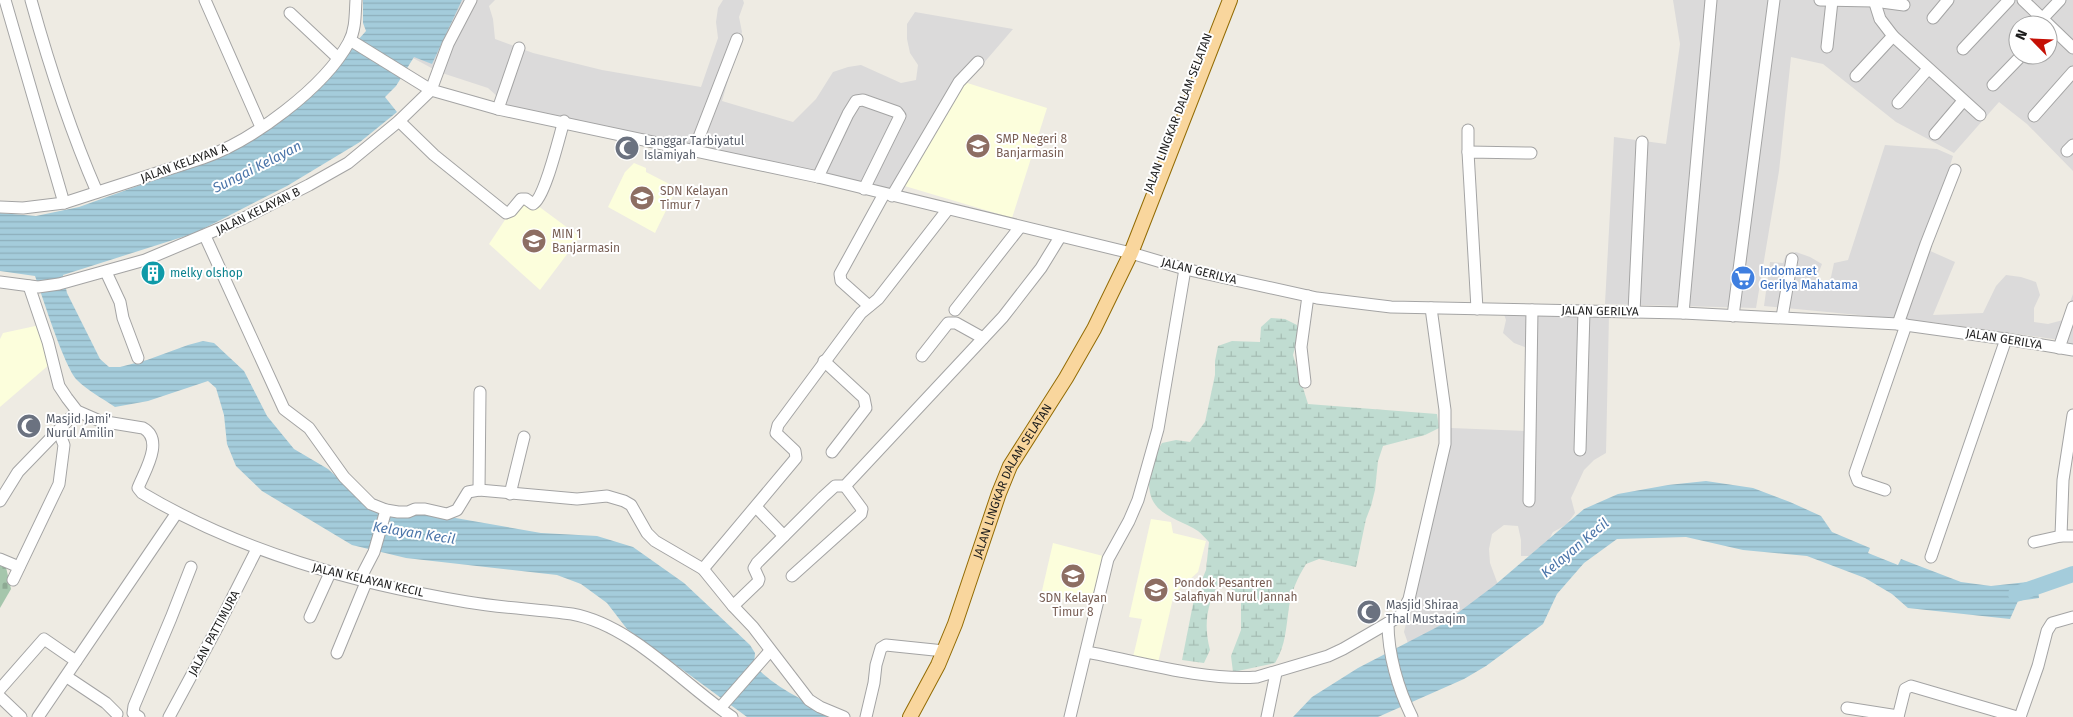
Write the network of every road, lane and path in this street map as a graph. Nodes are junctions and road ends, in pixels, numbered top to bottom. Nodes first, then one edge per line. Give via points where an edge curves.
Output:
1 (5, 0) edge
2 (31, 0) edge
3 (205, 0) edge
4 (356, 0) edge
5 (470, 0) edge
6 (1222, 0) edge
7 (1230, 0) edge
8 (1711, 0) edge
9 (1774, 0) edge
10 (1820, 0) edge
11 (1948, 0) edge
12 (2009, 0) edge
13 (2023, 0) edge
14 (2060, 0) edge
15 (1832, 1) edge
16 (1874, 1) edge
17 (1904, 5) dead end
18 (290, 13) dead end
19 (2038, 15) edge
20 (2052, 15) edge
21 (1933, 18) dead end
22 (2058, 34) edge
23 (1893, 36) junction
24 (737, 39) dead end
25 (350, 40) junction
26 (1827, 47) dead end
27 (519, 48) dead end
28 (2073, 48) edge
29 (1963, 49) dead end
30 (338, 58) junction
31 (978, 62) dead end
32 (2012, 65) edge
33 (1928, 69) junction
34 (2073, 72) edge
35 (1856, 76) dead end
36 (1993, 85) dead end
37 (426, 87) junction
38 (1963, 101) junction
39 (1898, 103) dead end
40 (498, 109) junction
41 (1980, 115) dead end
42 (2034, 116) dead end
43 (398, 121) junction
44 (564, 121) junction
45 (262, 127) junction
46 (1468, 130) dead end
47 (1935, 134) dead end
48 (1642, 142) dead end
49 (694, 150) junction
50 (1468, 152) junction
51 (1531, 153) dead end
52 (1955, 170) dead end
53 (818, 177) junction
54 (864, 189) junction
55 (97, 192) junction
56 (888, 195) junction
57 (64, 203) junction
58 (0, 207) edge
59 (948, 209) junction
60 (1020, 227) junction
61 (205, 236) junction
62 (1060, 237) junction
63 (1131, 253) junction
64 (1792, 259) dead end
65 (1185, 269) junction
66 (106, 272) junction
67 (0, 282) edge
68 (34, 286) junction
69 (1308, 296) junction
70 (869, 306) junction
71 (2073, 307) edge
72 (1431, 308) junction
73 (1477, 309) junction
74 (955, 310) dead end
75 (1532, 310) junction
76 (1584, 311) junction
77 (1634, 312) junction
78 (1683, 313) junction
79 (1733, 316) junction
80 (1782, 317) junction
81 (1902, 324) junction
82 (983, 338) junction
83 (2006, 339) junction
84 (2059, 348) junction
85 (2073, 350) edge
86 (922, 356) dead end
87 (138, 358) dead end
88 (824, 361) junction
89 (1305, 382) dead end
90 (480, 392) dead end
91 (77, 411) junction
92 (2073, 415) edge
93 (59, 432) junction
94 (524, 437) dead end
95 (1580, 450) dead end
96 (832, 452) dead end
97 (845, 486) junction
98 (479, 490) junction
99 (1885, 490) dead end
100 (510, 494) junction
101 (0, 501) edge
102 (1529, 501) dead end
103 (756, 506) junction
104 (386, 512) junction
105 (176, 514) junction
106 (784, 536) junction
107 (2067, 536) edge
108 (2034, 542) dead end
109 (257, 549) junction
110 (1931, 557) dead end
111 (0, 559) edge
112 (19, 566) junction
113 (191, 567) dead end
114 (703, 569) junction
115 (330, 573) junction
116 (792, 576) dead end
117 (13, 580) dead end
118 (364, 580) junction
119 (733, 606) junction
120 (310, 617) dead end
121 (2073, 617) edge
122 (1388, 623) junction
123 (770, 651) junction
124 (944, 651) junction
125 (1087, 652) junction
126 (336, 653) dead end
127 (76, 661) junction
128 (1276, 673) junction
129 (67, 676) junction
130 (0, 688) edge
131 (0, 697) edge
132 (721, 707) junction
133 (1847, 708) dead end
134 (135, 714) edge
135 (115, 716) edge
136 (1898, 716) edge
137 (21, 717) edge
138 (38, 717) edge
139 (169, 717) edge
140 (732, 717) edge
141 (844, 717) edge
142 (866, 717) edge
143 (910, 717) edge
144 (1070, 717) edge
145 (1267, 717) edge
146 (1412, 717) edge
147 (2019, 717) edge

1 - 57 street
2 - 55 street via 52,73
3 - 45 street
4 - 25 street, JALAN KELAYAN A
5 - 37 street via 455,23
6 - 63 main road, JALAN LINGKAR DALAM SELATAN via 1128,247
7 - 63 main road, JALAN LINGKAR DALAM SELATAN
8 - 78 street
9 - 79 street
10 - 15 street
11 - 21 street
12 - 29 street
13 - 19 street
14 - 20 street
15 - 16 street
15 - 26 street
16 - 17 street
16 - 23 street via 1880,19
18 - 30 street
22 - 28 street
23 - 33 street
23 - 35 street
24 - 49 street
25 - 30 street, JALAN KELAYAN A
25 - 37 street, JALAN GERILYA
27 - 40 street
30 - 45 street, JALAN KELAYAN A via 305,93
31 - 56 street via 959,82
32 - 36 street
33 - 38 street
33 - 39 street
34 - 42 street
37 - 40 street, JALAN GERILYA
37 - 43 street, JALAN KELAYAN B
38 - 41 street
38 - 47 street
40 - 44 street, JALAN GERILYA
43 - 44 street via 434,155 506,213 511,212 522,198 533,204 537,201
43 - 61 street, JALAN KELAYAN B via 348,163 303,189
44 - 49 street, JALAN GERILYA
45 - 55 street, JALAN KELAYAN A via 222,151
46 - 50 street
48 - 77 street
49 - 53 street, JALAN GERILYA
50 - 51 street
50 - 73 street
52 - 81 street via 1926,244
53 - 54 street, JALAN GERILYA
53 - 54 street via 851,109 856,101 863,100 900,116
54 - 56 street, JALAN GERILYA
55 - 57 street, JALAN KELAYAN A
56 - 59 street, JALAN GERILYA
56 - 70 street via 840,274 841,281
57 - 58 street, JALAN KELAYAN A
59 - 60 street, JALAN GERILYA
59 - 70 street via 878,299
60 - 62 street, JALAN GERILYA
60 - 74 street
61 - 66 street, JALAN KELAYAN B
61 - 104 street via 284,409 309,428 360,494
62 - 63 street, JALAN GERILYA
62 - 82 street via 1030,282
63 - 65 street, JALAN GERILYA
63 - 124 main road, JALAN LINGKAR DALAM SELATAN via 1094,329 1010,466
64 - 80 street
65 - 69 street, JALAN GERILYA
65 - 125 street via 1158,429 1138,500 1108,559
66 - 68 street, JALAN KELAYAN B via 59,284
66 - 87 street via 120,302
67 - 68 street
68 - 91 street via 59,386
69 - 72 street, JALAN GERILYA via 1362,305
69 - 89 street via 1300,347
70 - 88 street
71 - 84 street
72 - 73 street, JALAN GERILYA
72 - 122 street via 1445,410 1445,444 1409,599 1400,616
73 - 75 street, JALAN GERILYA
75 - 76 street, JALAN GERILYA
75 - 102 street
76 - 77 street, JALAN GERILYA
76 - 95 street
77 - 78 street, JALAN GERILYA
78 - 79 street, JALAN GERILYA
79 - 80 street, JALAN GERILYA
80 - 81 street, JALAN GERILYA
81 - 83 street, JALAN GERILYA
81 - 99 street via 1855,474 1858,480
82 - 86 street via 948,323
82 - 97 street
83 - 84 street, JALAN GERILYA
83 - 110 street
84 - 85 street, JALAN GERILYA
88 - 96 street via 864,398 866,404
88 - 103 street via 776,430 795,451 796,458
90 - 98 street
91 - 93 street
91 - 105 street, JALAN KELAYAN KECIL via 106,423 146,430 153,445 139,491
92 - 107 street via 2063,480
93 - 101 street via 18,472
93 - 112 street via 64,445 59,484
94 - 100 street
97 - 106 street via 835,486
97 - 116 street via 862,509 861,514
98 - 100 street
98 - 104 street via 468,492 452,513 420,509
100 - 114 street via 576,500 607,496 624,501 655,541
103 - 106 street
103 - 114 street
104 - 118 street
105 - 109 street, JALAN KELAYAN KECIL
105 - 127 street
106 - 119 street via 754,568 758,582
107 - 108 street
109 - 115 street, JALAN KELAYAN KECIL
109 - 139 street, JALAN PATTIMURA
111 - 112 street
112 - 117 street
113 - 134 street
114 - 119 street
115 - 118 street, JALAN KELAYAN KECIL
115 - 120 street
118 - 126 street
118 - 132 street, JALAN KELAYAN KECIL via 467,602 588,617 647,650
119 - 123 street via 753,626
121 - 147 street via 2052,623 2047,630
122 - 128 street via 1328,656
122 - 146 street via 1391,653 1404,701
123 - 132 street
123 - 141 street via 812,703
124 - 142 street via 886,645 881,648
124 - 143 main road, JALAN LINGKAR DALAM SELATAN
125 - 128 street via 1190,673 1246,678
125 - 144 street
127 - 129 street
127 - 130 street via 44,639
128 - 145 street
129 - 135 street via 106,703
129 - 138 street
131 - 137 street
132 - 140 street, JALAN KELAYAN KECIL
133 - 136 street
134 - 135 street
136 - 147 street via 1905,689 1911,686

